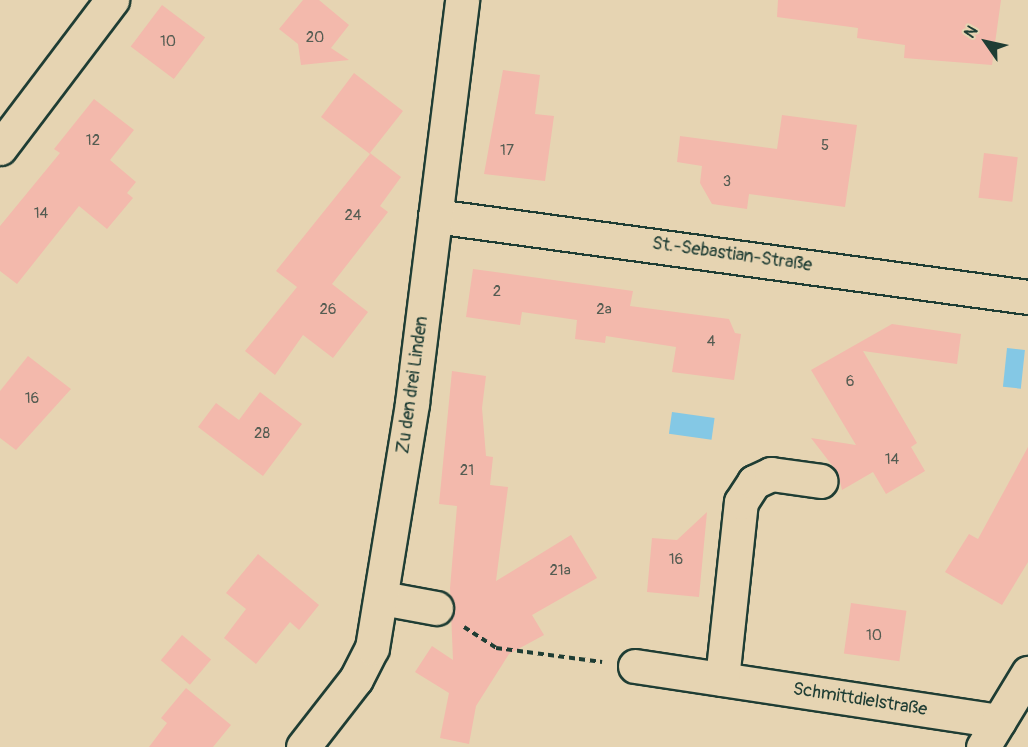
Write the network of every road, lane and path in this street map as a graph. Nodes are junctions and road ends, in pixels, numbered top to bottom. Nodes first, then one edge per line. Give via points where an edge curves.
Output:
1 (112, 0) edge
2 (462, 0) edge
3 (0, 148) edge
4 (435, 216) junction
5 (1028, 297) edge
6 (821, 481) dead end
7 (382, 598) junction
8 (436, 608) joint
9 (635, 666) joint
10 (1028, 673) edge
11 (722, 679) junction
12 (988, 740) edge
13 (303, 747) edge

1 - 3 street
2 - 4 street, Zu den drei Linden
4 - 5 street, St.-Sebastian-Straße
4 - 7 street, Zu den drei Linden
6 - 11 street via 771,474 754,482 741,502
7 - 8 street
7 - 13 street, Zu den drei Linden via 372,648 356,679
8 - 9 path via 496,648
9 - 11 street, Schmittdielstraße
10 - 12 street
11 - 12 street, Schmittdielstraße

